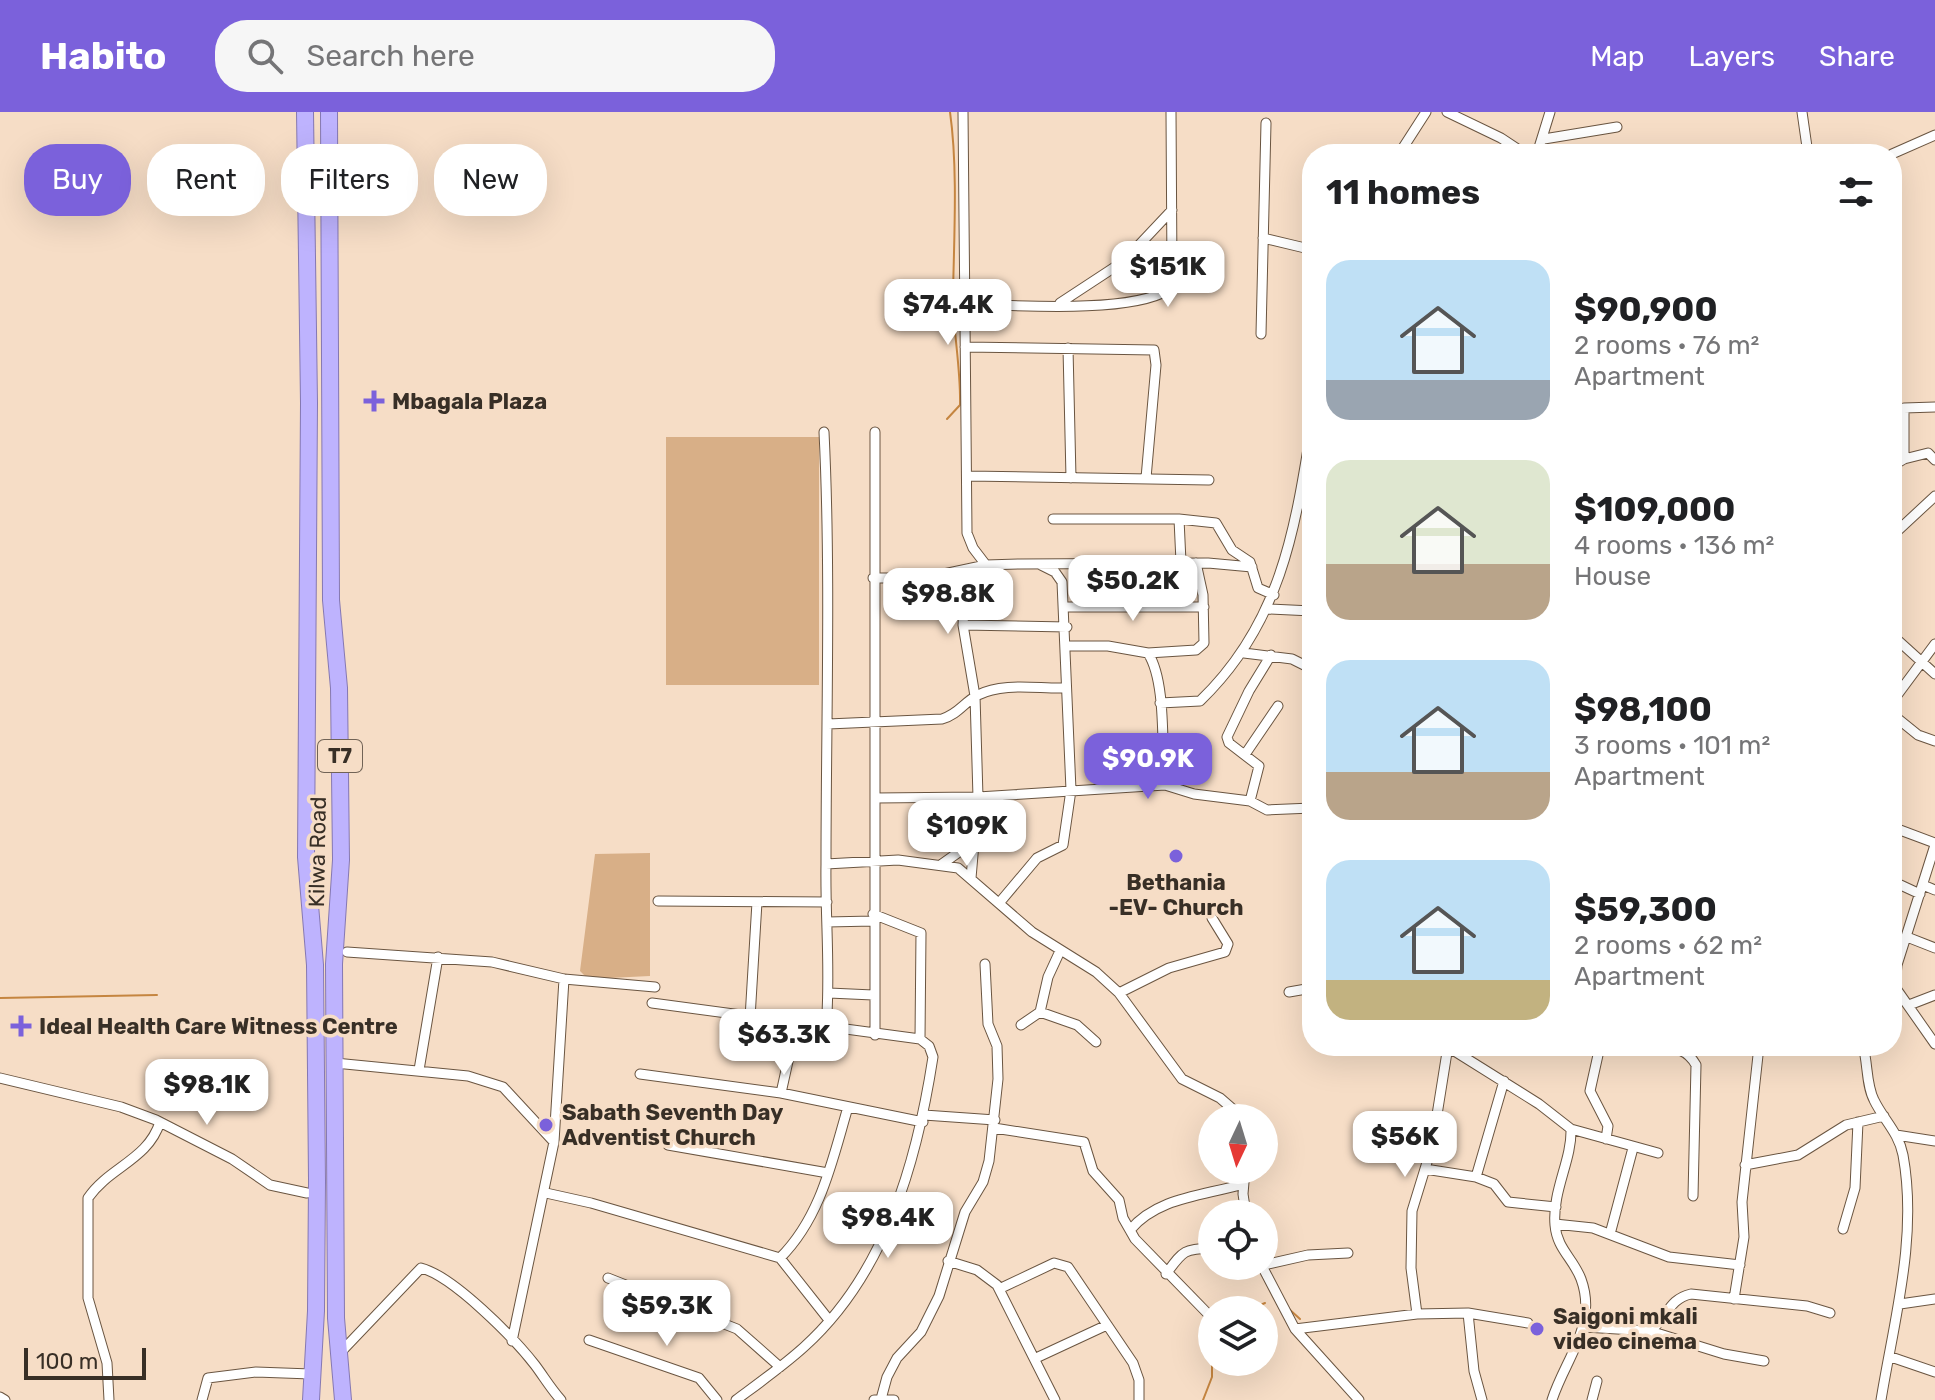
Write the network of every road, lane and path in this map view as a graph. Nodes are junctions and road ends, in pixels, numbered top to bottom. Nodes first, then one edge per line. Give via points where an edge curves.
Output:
1 (305, 112) edge
2 (329, 112) edge
3 (963, 112) edge
4 (1171, 112) edge
5 (1426, 112) edge
6 (1447, 112) edge
7 (1550, 112) edge
8 (1802, 112) edge
9 (1266, 123) dead end
10 (1617, 127) dead end
11 (1935, 135) edge
12 (1544, 139) junction
13 (1405, 144) edge
14 (1510, 144) edge
15 (1542, 144) edge
16 (1807, 144) edge
17 (1902, 150) edge
18 (1172, 210) junction
19 (1263, 238) junction
20 (1302, 247) edge
21 (963, 304) junction
22 (1057, 304) junction
23 (1261, 334) dead end
24 (965, 347) junction
25 (1068, 348) junction
26 (1935, 407) edge
27 (824, 432) dead end
28 (875, 432) dead end
29 (1904, 459) joint
30 (1935, 460) edge
31 (968, 476) junction
32 (1071, 478) junction
33 (1146, 478) junction
34 (1209, 480) dead end
35 (1302, 485) edge
36 (1935, 496) edge
37 (1299, 503) junction
38 (1302, 504) edge
39 (1053, 519) dead end
40 (1179, 519) junction
41 (1902, 527) edge
42 (1181, 562) junction
43 (1196, 563) junction
44 (1039, 564) junction
45 (986, 565) junction
46 (1252, 567) junction
47 (966, 571) junction
48 (873, 578) junction
49 (1274, 595) junction
50 (1065, 607) junction
51 (1204, 607) junction
52 (1268, 609) junction
53 (1302, 611) edge
54 (963, 625) junction
55 (1067, 627) junction
56 (1902, 644) edge
57 (1935, 644) edge
58 (1068, 646) junction
59 (1148, 653) junction
60 (1244, 653) junction
61 (1271, 655) junction
62 (1924, 663) junction
63 (1302, 666) edge
64 (1935, 674) edge
65 (1065, 688) junction
66 (1902, 690) edge
67 (975, 696) junction
68 (1160, 703) junction
69 (1278, 706) dead end
70 (1902, 721) edge
71 (828, 724) junction
72 (876, 724) junction
73 (1934, 737) edge
74 (1246, 753) junction
75 (1165, 785) junction
76 (1071, 790) junction
77 (978, 797) junction
78 (876, 798) junction
79 (1250, 801) junction
80 (1302, 808) edge
81 (1902, 831) edge
82 (973, 842) junction
83 (1935, 844) edge
84 (875, 862) junction
85 (826, 864) junction
86 (942, 864) junction
87 (971, 878) junction
88 (1902, 884) edge
89 (1921, 889) junction
90 (1935, 890) edge
91 (658, 901) dead end
92 (757, 902) junction
93 (827, 902) junction
94 (1000, 902) junction
95 (873, 917) junction
96 (1212, 918) dead end
97 (827, 922) junction
98 (1907, 937) junction
99 (1935, 948) edge
100 (1060, 951) junction
101 (1902, 951) edge
102 (347, 952) dead end
103 (438, 957) junction
104 (985, 964) dead end
105 (564, 979) junction
106 (655, 987) dead end
107 (1302, 990) edge
108 (1289, 992) dead end
109 (829, 993) junction
110 (1119, 993) junction
111 (873, 995) junction
112 (1935, 995) edge
113 (1902, 996) edge
114 (652, 1003) dead end
115 (1909, 1005) junction
116 (1040, 1012) junction
117 (750, 1018) junction
118 (796, 1025) junction
119 (1021, 1025) dead end
120 (826, 1028) junction
121 (875, 1035) junction
122 (920, 1039) junction
123 (1096, 1042) dead end
124 (1935, 1044) edge
125 (1447, 1056) edge
126 (1463, 1056) edge
127 (1598, 1056) edge
128 (1691, 1056) edge
129 (1758, 1056) edge
130 (1865, 1056) edge
131 (335, 1063) junction
132 (419, 1070) junction
133 (640, 1074) dead end
134 (0, 1078) edge
135 (1504, 1081) junction
136 (781, 1093) junction
137 (1227, 1104) edge
138 (848, 1107) junction
139 (1884, 1116) junction
140 (923, 1118) junction
141 (160, 1122) junction
142 (1858, 1122) junction
143 (994, 1124) junction
144 (1571, 1129) junction
145 (1896, 1135) junction
146 (1606, 1139) junction
147 (1935, 1141) edge
148 (554, 1142) junction
149 (668, 1145) dead end
150 (1633, 1148) junction
151 (1658, 1153) dead end
152 (1745, 1165) junction
153 (1425, 1169) junction
154 (828, 1173) junction
155 (1476, 1177) junction
156 (1243, 1184) joint
157 (307, 1193) dead end
158 (546, 1193) junction
159 (1693, 1196) dead end
160 (1245, 1200) edge
161 (1556, 1207) junction
162 (1555, 1224) junction
163 (1843, 1229) dead end
164 (1130, 1230) junction
165 (1610, 1234) junction
166 (1198, 1248) edge
167 (1348, 1253) dead end
168 (780, 1258) junction
169 (948, 1261) junction
170 (1278, 1262) edge
171 (1740, 1265) junction
172 (1166, 1274) junction
173 (608, 1278) dead end
174 (1270, 1280) edge
175 (999, 1289) junction
176 (1734, 1299) junction
177 (1935, 1299) edge
178 (1900, 1304) junction
179 (1198, 1305) edge
180 (1468, 1313) junction
181 (1830, 1313) dead end
182 (1417, 1314) junction
183 (829, 1320) junction
184 (1528, 1323) dead end
185 (1107, 1325) junction
186 (1584, 1327) junction
187 (1295, 1329) junction
188 (1650, 1331) junction
189 (589, 1340) dead end
190 (512, 1341) junction
191 (340, 1353) junction
192 (1891, 1357) junction
193 (1036, 1358) junction
194 (1764, 1361) dead end
195 (780, 1367) junction
196 (1935, 1372) edge
197 (311, 1374) junction
198 (1597, 1381) dead end
199 (878, 1399) edge
200 (109, 1400) edge
201 (202, 1400) edge
202 (311, 1400) edge
203 (343, 1400) edge
204 (561, 1400) edge
205 (717, 1400) edge
206 (736, 1400) edge
207 (894, 1400) edge
208 (1055, 1400) edge
209 (1139, 1400) edge
210 (1359, 1400) edge
211 (1482, 1400) edge
212 (1552, 1400) edge
213 (1592, 1400) edge
214 (1881, 1400) edge

1 - 197 highway, Kilwa Road / T7 via 306,857 315,965 317,1166
2 - 131 highway, Kilwa Road / T7 via 331,600 339,688 341,860
3 - 21 street
4 - 18 street
5 - 13 street
6 - 14 street
7 - 12 street
8 - 16 street
9 - 19 street
10 - 12 street
11 - 17 street
12 - 15 street
18 - 22 street via 1124,261
18 - 22 street via 1168,290 1118,302
19 - 20 street
19 - 23 street
21 - 22 street
21 - 24 street
24 - 25 street
24 - 31 street
25 - 32 street
25 - 33 street via 1154,350
26 - 29 street via 1904,408
27 - 71 street
28 - 48 street
29 - 30 street via 1928,453
31 - 32 street
31 - 45 street via 973,548
32 - 33 street
33 - 34 street
35 - 37 street
36 - 41 street
37 - 38 street
37 - 49 street
39 - 40 street
40 - 42 street
40 - 46 street via 1216,523 1232,550
42 - 43 street
42 - 44 street
43 - 46 street
43 - 51 street
44 - 45 street
44 - 50 street via 1062,582
45 - 47 street
46 - 49 street via 1258,588
47 - 48 street
47 - 54 street
48 - 72 street
49 - 52 street
50 - 51 street
50 - 55 street
51 - 59 street via 1204,643 1196,650
52 - 53 street
52 - 60 street
54 - 55 street
54 - 67 street
55 - 58 street
56 - 62 street
57 - 62 street
58 - 59 street
58 - 65 street
59 - 68 street
60 - 61 street
60 - 68 street via 1200,701
61 - 63 street
61 - 74 street via 1227,737
62 - 64 street
62 - 66 street
65 - 67 street via 1004,688
65 - 76 street
67 - 72 street via 956,715
67 - 77 street
68 - 75 street
69 - 74 street
70 - 73 street
71 - 72 street
71 - 85 street
72 - 78 street
74 - 79 street via 1260,773
75 - 76 street
75 - 79 street
76 - 77 street
76 - 94 street via 1063,845 1037,858
77 - 78 street
77 - 82 street
78 - 84 street
79 - 80 street via 1267,810
81 - 83 street
82 - 86 street
82 - 87 street
83 - 89 street
84 - 85 street
84 - 86 street
84 - 95 street
85 - 93 street
86 - 87 street
87 - 94 street
88 - 89 street
89 - 90 street
89 - 98 street
91 - 92 street
92 - 93 street
92 - 117 street
93 - 97 street
94 - 100 street
95 - 97 street
95 - 111 street
95 - 122 street via 921,933
96 - 110 street via 1228,944 1225,952 1169,968
97 - 109 street
98 - 99 street
98 - 101 street
100 - 110 street
100 - 116 street
102 - 103 street
103 - 105 street via 492,962
103 - 132 street
104 - 143 street via 988,1024 997,1054
105 - 106 street
105 - 148 street
107 - 108 street
109 - 111 street
109 - 120 street
110 - 137 street via 1182,1079
111 - 121 street
112 - 115 street
113 - 115 street
114 - 117 street
115 - 124 street
116 - 119 street
116 - 123 street via 1077,1025
117 - 118 street
118 - 120 street
118 - 136 street
120 - 121 street
121 - 122 street
122 - 140 street via 933,1057
125 - 153 street
126 - 135 street
127 - 146 street via 1590,1091 1608,1126
128 - 159 street via 1696,1065
129 - 152 street
130 - 139 street via 1873,1098
131 - 132 street
131 - 191 highway, Kilwa Road / T7
132 - 148 street via 503,1087
133 - 136 street
134 - 141 street via 121,1107
135 - 144 street
135 - 155 street
136 - 138 street
138 - 140 street
138 - 154 street
139 - 142 street
139 - 145 street
140 - 143 street
140 - 183 street via 913,1165 889,1222 852,1291
141 - 157 street via 270,1185
141 - 200 street via 143,1153 88,1198 88,1298 107,1363
142 - 152 street via 1798,1155
142 - 163 street via 1855,1188
143 - 164 street via 1084,1142 1093,1171 1119,1200
143 - 169 street via 983,1182 965,1212
144 - 146 street
144 - 161 street
145 - 147 street
145 - 178 street via 1906,1178
146 - 150 street
148 - 158 street
149 - 154 street
150 - 151 street
150 - 165 street
152 - 171 street
153 - 155 street
153 - 182 street via 1412,1211
154 - 168 street via 805,1230
155 - 161 street via 1494,1184 1508,1202
156 - 160 street
156 - 164 street via 1166,1204 1144,1213
158 - 168 street
158 - 190 street
161 - 162 street
162 - 165 street
162 - 186 street via 1561,1251 1582,1283
164 - 172 street
165 - 171 street via 1669,1257
166 - 172 street via 1181,1253
167 - 170 street
168 - 183 street
169 - 175 street via 977,1270
169 - 199 street via 926,1322 897,1358
171 - 176 street
172 - 179 street
173 - 195 street via 737,1329
174 - 187 street
175 - 185 street via 1045,1266 1068,1267
175 - 193 street
176 - 181 street
176 - 188 street via 1680,1296
177 - 178 street
178 - 192 street
180 - 182 street
180 - 184 street
180 - 211 street
182 - 187 street
183 - 195 street
185 - 193 street
185 - 209 street via 1133,1363
186 - 188 street
186 - 212 street
187 - 210 street
188 - 194 street
189 - 205 street via 699,1378
190 - 191 street via 437,1274 421,1268
190 - 204 street
191 - 203 highway, Kilwa Road / T7
192 - 196 street
192 - 214 street
193 - 208 street
195 - 206 street
197 - 201 street via 224,1374 208,1378
197 - 202 highway, Kilwa Road / T7
198 - 213 street
199 - 207 street

